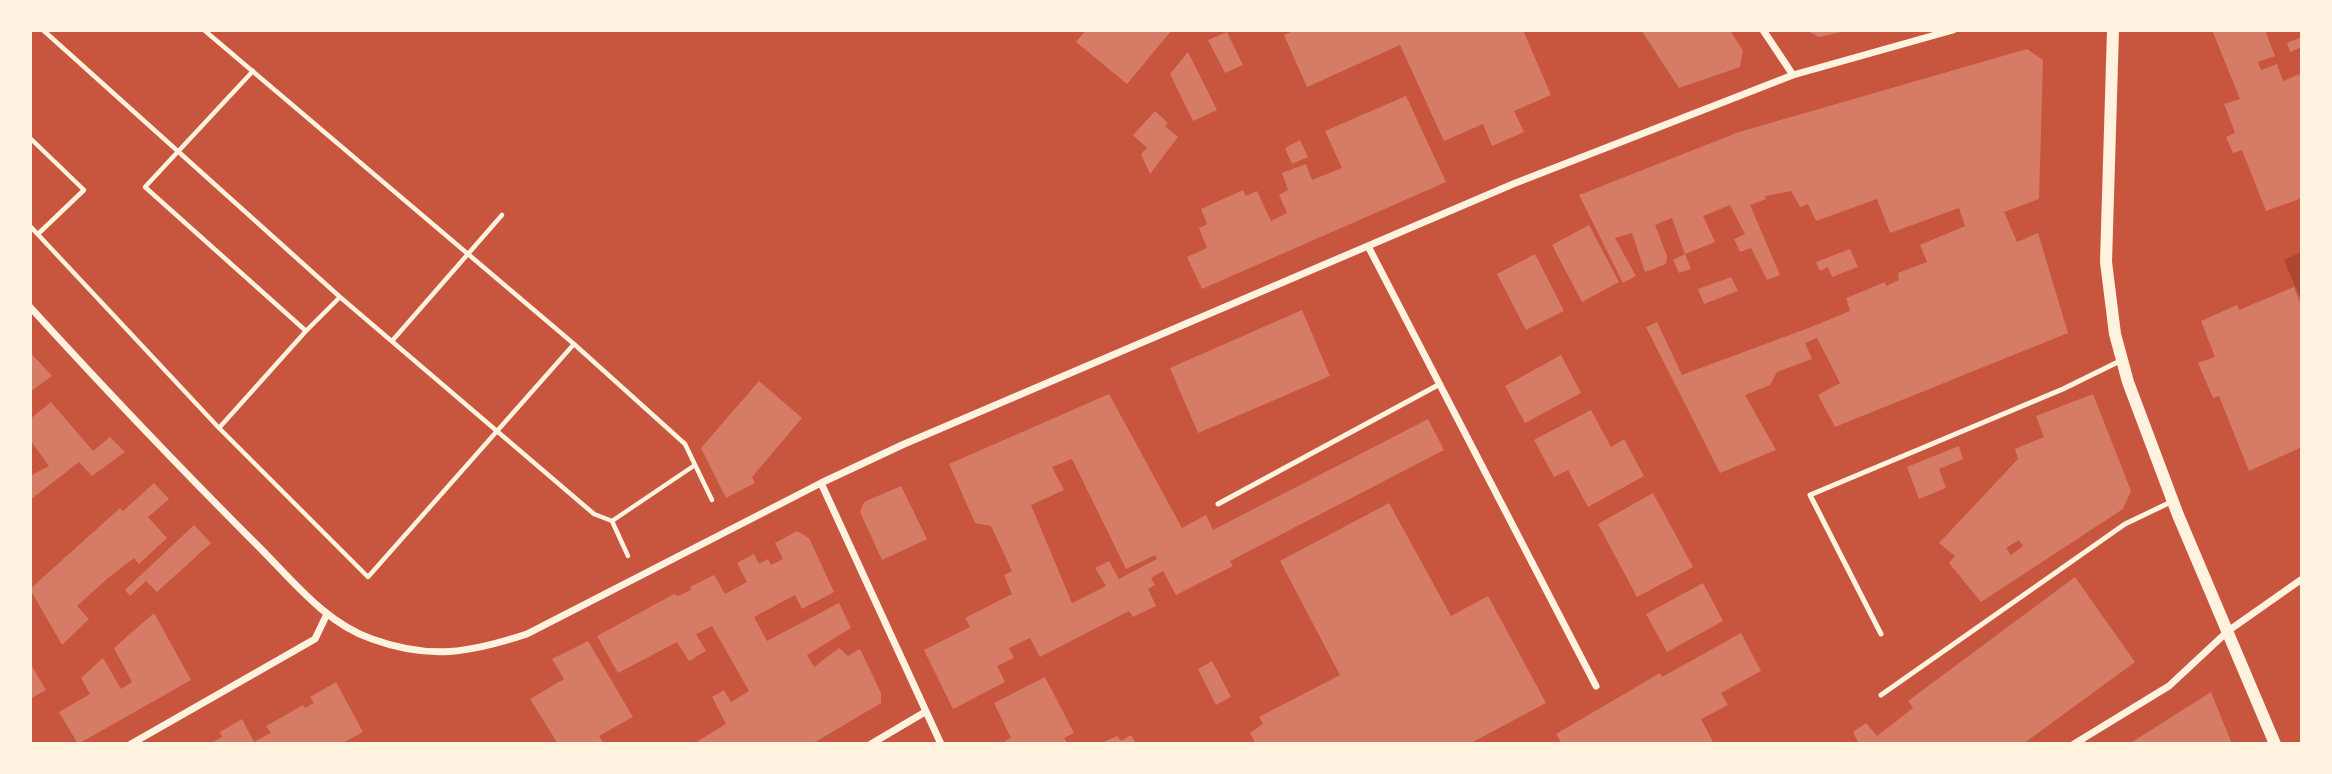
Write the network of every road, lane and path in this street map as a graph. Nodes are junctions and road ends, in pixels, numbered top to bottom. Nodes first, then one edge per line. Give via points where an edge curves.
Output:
1 (43, 30) edge
2 (204, 30) edge
3 (1763, 30) edge
4 (1953, 30) edge
5 (2113, 30) edge
6 (253, 71) junction
7 (1793, 75) junction
8 (30, 138) edge
9 (180, 152) junction
10 (502, 215) dead end
11 (30, 226) edge
12 (38, 234) junction
13 (1368, 246) junction
14 (468, 255) junction
15 (340, 297) junction
16 (30, 307) edge
17 (306, 331) junction
18 (392, 341) junction
19 (574, 344) junction
20 (2122, 360) junction
21 (1440, 384) junction
22 (219, 428) junction
23 (498, 432) junction
24 (695, 465) junction
25 (821, 483) junction
26 (712, 500) dead end
27 (2174, 501) junction
28 (1218, 504) dead end
29 (612, 521) junction
30 (643, 574) junction
31 (2302, 579) edge
32 (327, 614) junction
33 (2228, 631) junction
34 (1881, 634) dead end
35 (1596, 687) dead end
36 (1881, 695) dead end
37 (925, 712) junction
38 (131, 744) edge
39 (870, 744) edge
40 (941, 744) edge
41 (2074, 744) edge
42 (2275, 744) edge

1 - 9 path
2 - 6 path
3 - 7 street
4 - 7 street
5 - 20 street via 2106,262
6 - 9 path
6 - 14 path
7 - 13 street
8 - 12 path via 84,190
9 - 15 path
9 - 17 path via 145,187
10 - 14 path
11 - 12 path
12 - 22 path
13 - 21 street
13 - 25 street
14 - 18 path
14 - 19 path
15 - 17 path
15 - 18 path
16 - 32 street via 144,432
17 - 22 path
18 - 23 path
19 - 23 path
19 - 24 path via 685,444
20 - 27 street
20 - 34 lane via 1810,495
21 - 28 lane
21 - 35 street
22 - 23 path via 368,577
23 - 29 path via 594,514
24 - 26 path
24 - 29 path
25 - 30 street
25 - 37 street
27 - 33 street
27 - 36 lane via 2125,524
29 - 30 path via 623,550
30 - 32 street via 527,634 447,654 410,651 368,638
31 - 33 street
32 - 38 street via 315,639
33 - 41 street via 2169,685
33 - 42 street
37 - 39 street
37 - 40 street

